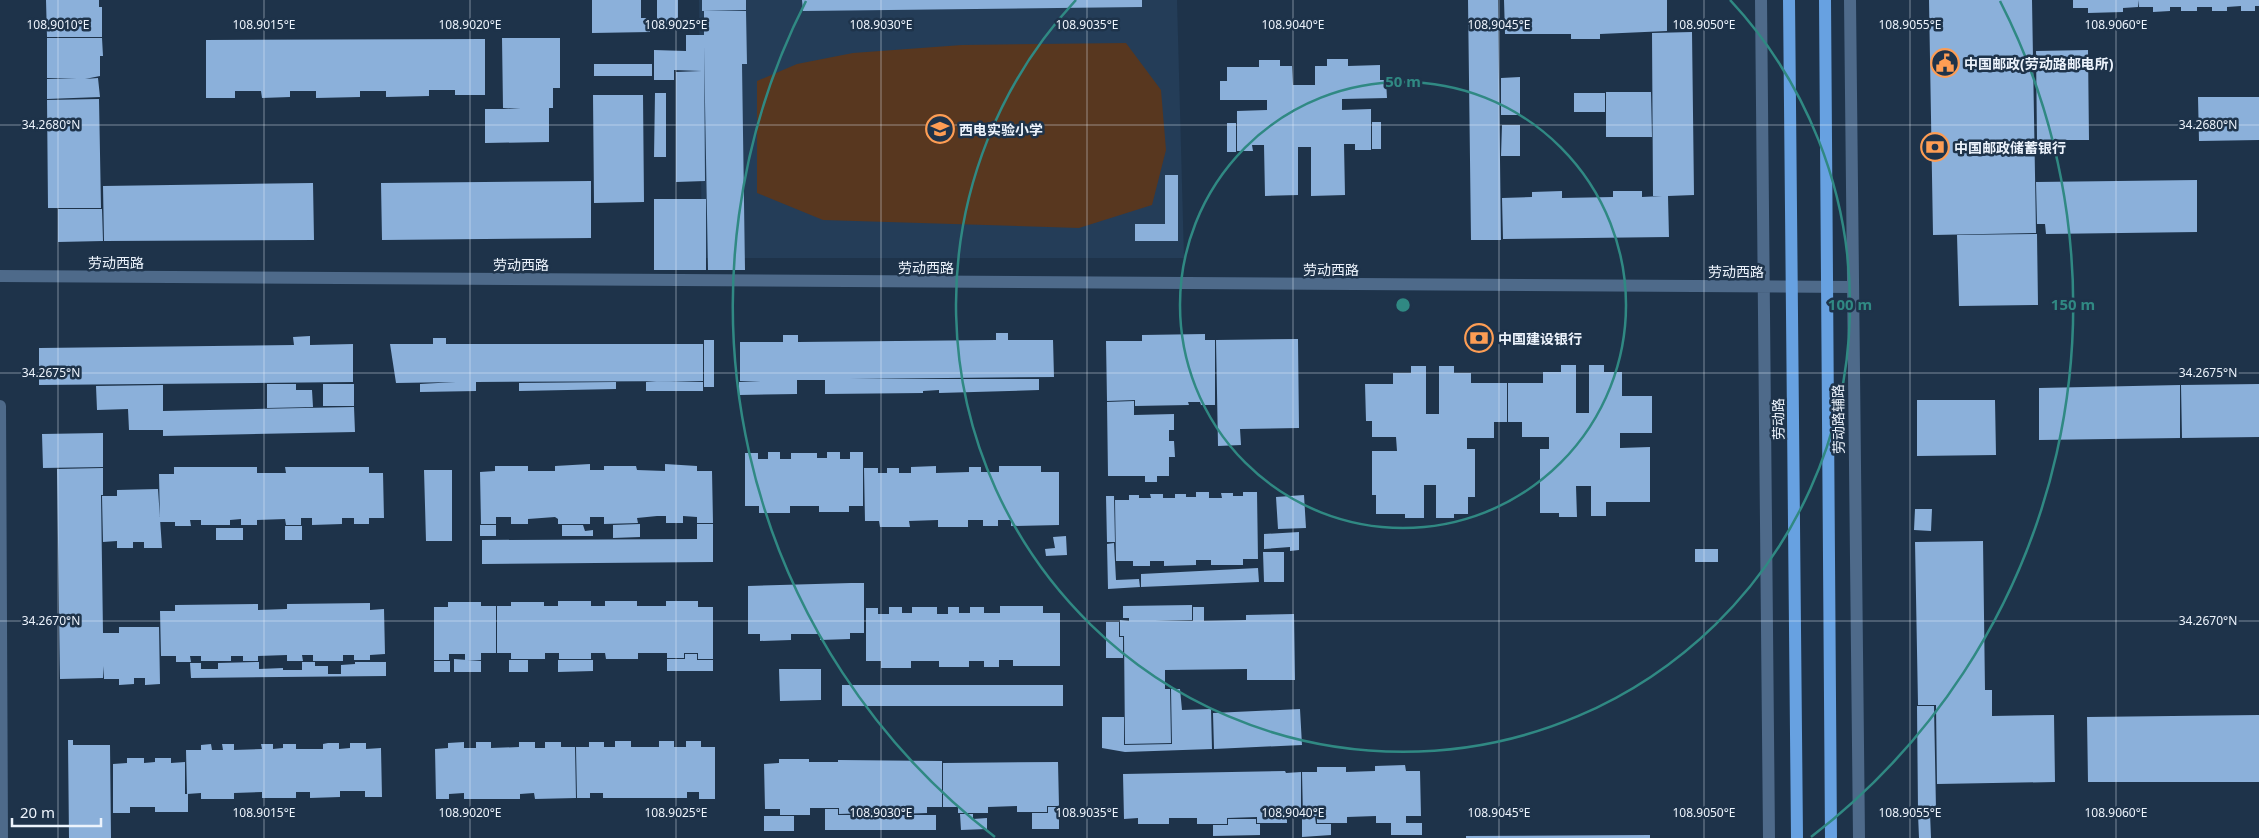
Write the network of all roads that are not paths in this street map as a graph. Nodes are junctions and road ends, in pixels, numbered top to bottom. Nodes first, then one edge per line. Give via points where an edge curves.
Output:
1 (1761, 0) edge
2 (1789, 0) edge
3 (1825, 0) edge
4 (1850, 0) edge
5 (0, 276) edge
6 (1792, 286) junction
7 (1765, 287) junction
8 (1827, 287) junction
9 (1852, 287) junction
10 (0, 406) edge
11 (2, 838) edge
12 (1769, 838) edge
13 (1797, 838) edge
14 (1831, 838) edge
15 (1859, 838) edge

1 - 7 street
2 - 6 main road, 劳动路
3 - 8 main road
4 - 9 street, 劳动路辅路
5 - 7 street, 劳动西路
6 - 7 street, 劳动西路
6 - 8 street, 劳动西路
6 - 13 main road, 劳动路
7 - 12 street
8 - 9 street, 劳动西路
8 - 14 main road
9 - 15 street, 劳动路辅路
10 - 11 street

